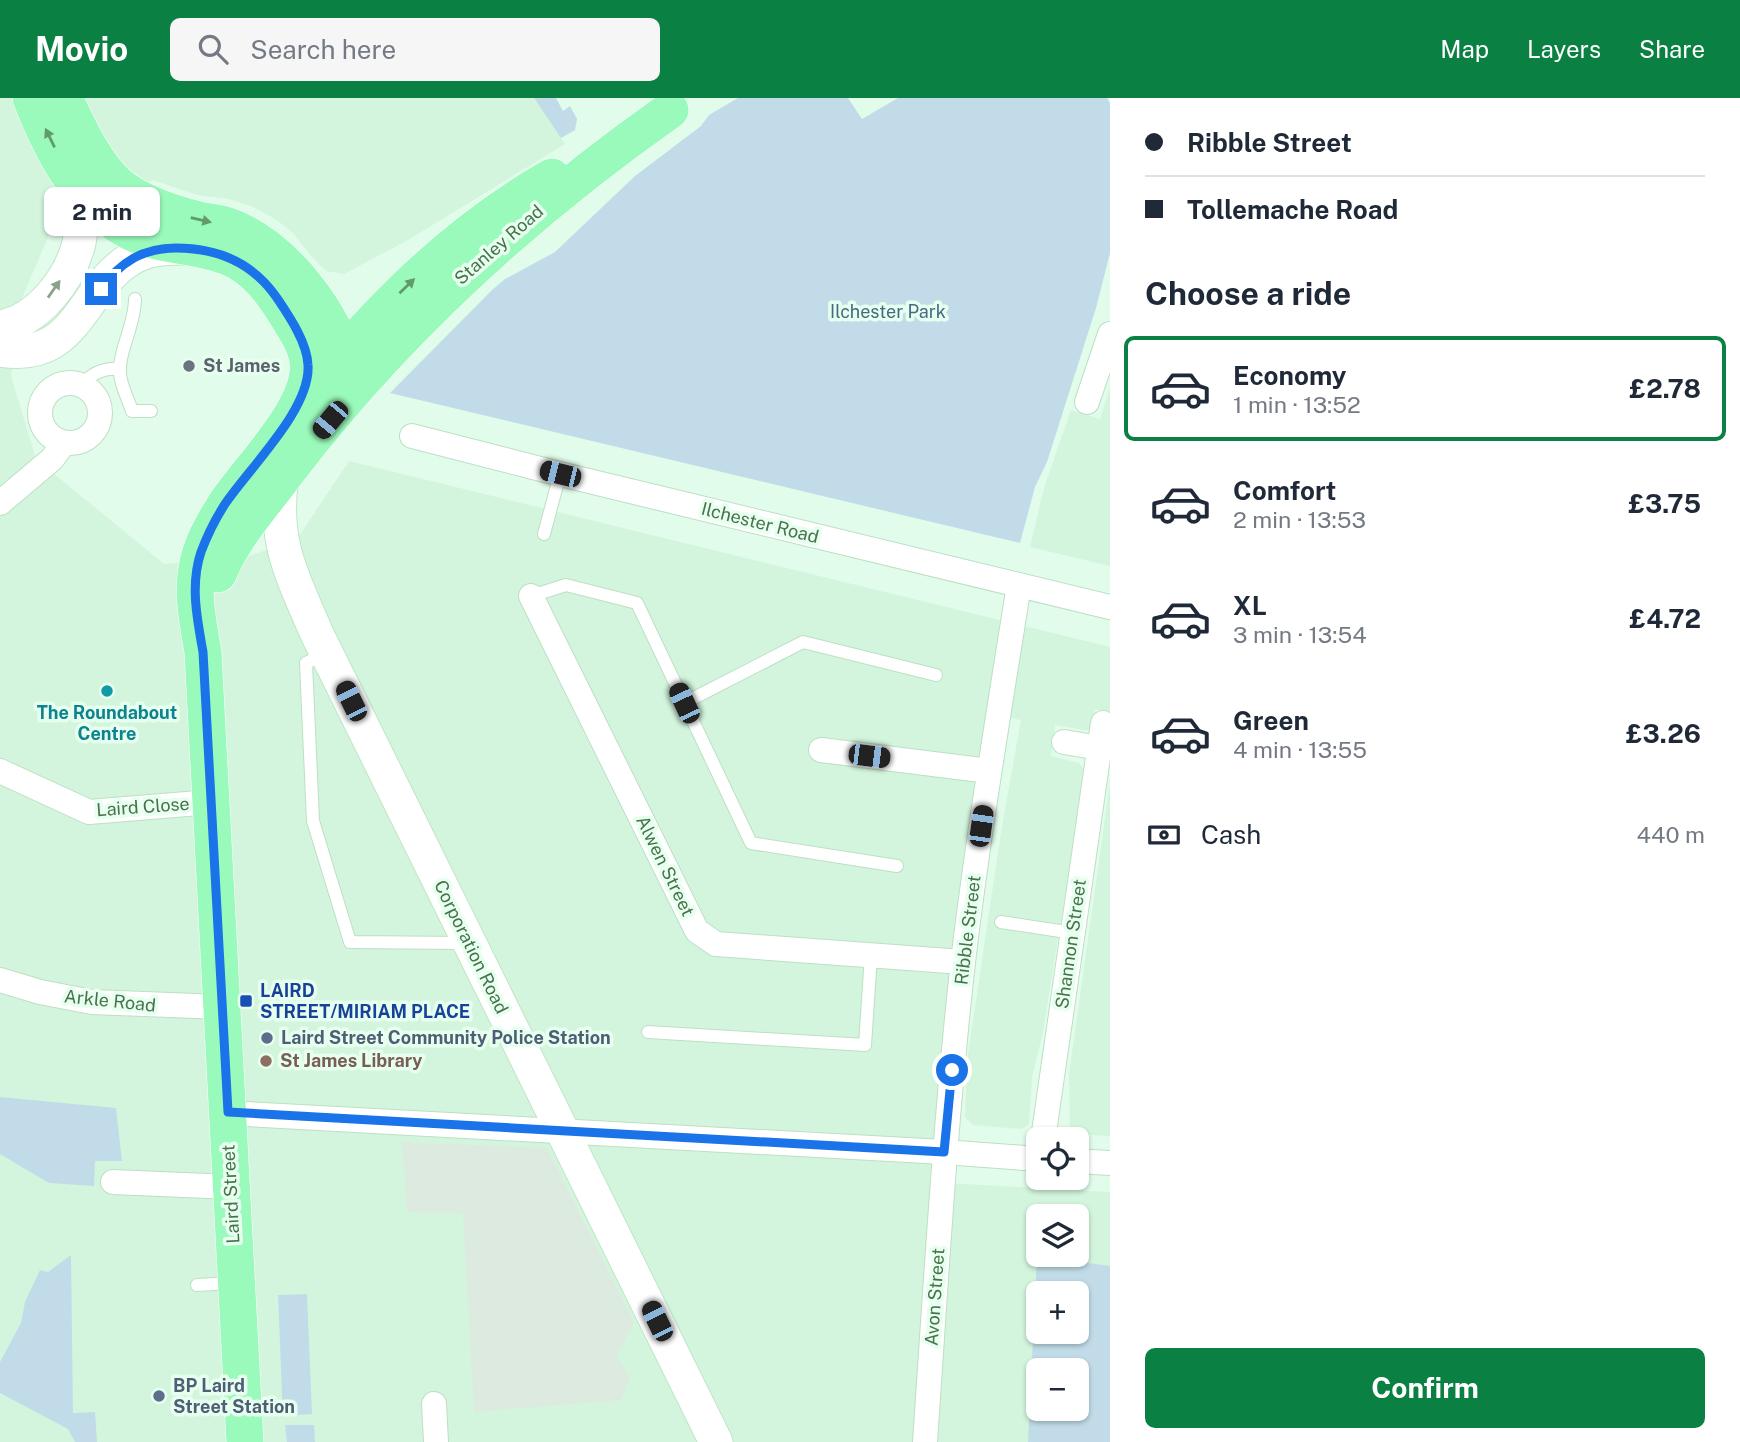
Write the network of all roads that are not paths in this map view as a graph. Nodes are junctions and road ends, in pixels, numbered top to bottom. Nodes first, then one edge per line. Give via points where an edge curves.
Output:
1 (31, 98) edge
2 (64, 98) edge
3 (680, 104) edge
4 (85, 172) junction
5 (159, 208) junction
6 (118, 218) junction
7 (79, 242) junction
8 (189, 248) junction
9 (112, 274) junction
10 (135, 299) dead end
11 (310, 322) junction
12 (0, 327) edge
13 (390, 327) junction
14 (1110, 334) edge
15 (0, 350) edge
16 (343, 353) junction
17 (120, 369) junction
18 (83, 385) junction
19 (345, 401) junction
20 (1087, 402) dead end
21 (296, 410) junction
22 (151, 411) dead end
23 (411, 436) dead end
24 (64, 443) junction
25 (560, 474) junction
26 (282, 478) junction
27 (0, 503) edge
28 (544, 534) dead end
29 (225, 558) junction
30 (286, 563) junction
31 (1018, 585) junction
32 (531, 596) joint
33 (1110, 607) edge
34 (203, 652) junction
35 (327, 653) junction
36 (936, 675) dead end
37 (684, 703) junction
38 (1103, 723) dead end
39 (1064, 742) dead end
40 (1100, 748) junction
41 (821, 750) dead end
42 (0, 771) edge
43 (989, 771) junction
44 (211, 802) junction
45 (897, 866) dead end
46 (1001, 922) dead end
47 (1073, 933) junction
48 (469, 943) junction
49 (871, 955) junction
50 (963, 962) junction
51 (0, 980) edge
52 (222, 1007) junction
53 (648, 1032) dead end
54 (228, 1112) junction
55 (1045, 1127) edge
56 (562, 1131) junction
57 (944, 1152) junction
58 (1026, 1158) edge
59 (1089, 1162) edge
60 (1110, 1163) edge
61 (113, 1182) dead end
62 (230, 1187) junction
63 (236, 1283) junction
64 (197, 1284) dead end
65 (434, 1404) dead end
66 (245, 1442) edge
67 (436, 1442) edge
68 (716, 1442) edge
69 (925, 1442) edge

4 -> 1 main road
2 - 4 main road via 89,149
3 - 13 main road, Stanley Road via 491,214 436,259
4 - 5 main road via 118,184
4 - 6 main road via 89,201
4 - 7 street
5 - 6 street
5 -> 11 main road via 225,225 279,258 296,276
6 - 7 street via 91,226
6 - 8 main road via 138,235
6 - 9 street via 122,248
12 -> 7 street via 46,302
8 - 9 street via 144,252
8 - 11 main road via 216,252 248,268 277,298
9 - 15 street via 62,336 33,350
10 - 17 lane
11 - 13 main road, Stanley Road via 333,319
11 - 16 main road
11 - 21 main road via 305,348 308,377
13 - 16 main road, Stanley Road
13 - 19 main road, Stanley Road
14 - 20 street
16 - 19 main road via 350,382
16 - 21 main road, Stanley Road
17 - 18 lane via 98,372
17 - 22 lane via 132,411
18 - 24 street via 97,400 99,421 88,437
18 - 24 street via 63,383 41,403 41,423 54,439
19 - 26 main road, Stanley Road
21 - 34 main road via 224,506 201,552 195,583
23 - 25 street, Ilchester Road
24 - 27 street
25 - 28 lane
25 - 31 street, Ilchester Road
26 - 29 main road, Stanley Road via 239,532
26 - 30 street, Corporation Road via 279,527
29 - 30 street via 254,543
29 - 34 main road, Stanley Road via 206,613
30 - 35 street, Corporation Road
31 - 33 street, Ilchester Road
31 - 43 street, Ribble Street
32 - 37 lane via 566,585 637,603
32 - 49 street, Alwen Street via 697,931 716,944
34 - 44 main road, Laird Street
35 - 48 street, Corporation Road
35 - 48 lane via 306,663 313,821 350,942
36 - 37 lane via 803,642
37 - 45 lane via 751,843
38 - 40 street, Shannon Street
39 - 40 street
40 - 47 street, Shannon Street
41 - 43 street
42 - 44 street, Laird Close via 89,811
43 - 50 street, Ribble Street
44 - 52 main road, Laird Street
46 - 47 lane
47 - 55 street, Shannon Street
48 - 56 street, Corporation Road
49 - 50 street, Alwen Street
49 - 53 lane via 865,1045
50 - 57 street, Ribble Street
51 - 52 street, Arkle Road via 92,1002
52 - 54 main road, Laird Street
54 - 56 street
54 - 62 main road, Laird Street
56 - 57 street
56 - 68 street, Corporation Road
57 - 58 street
57 - 69 street, Avon Street
59 - 60 street
61 - 62 street
62 - 63 main road, Laird Street
63 - 64 lane
63 - 66 main road, Laird Street
65 - 67 street

